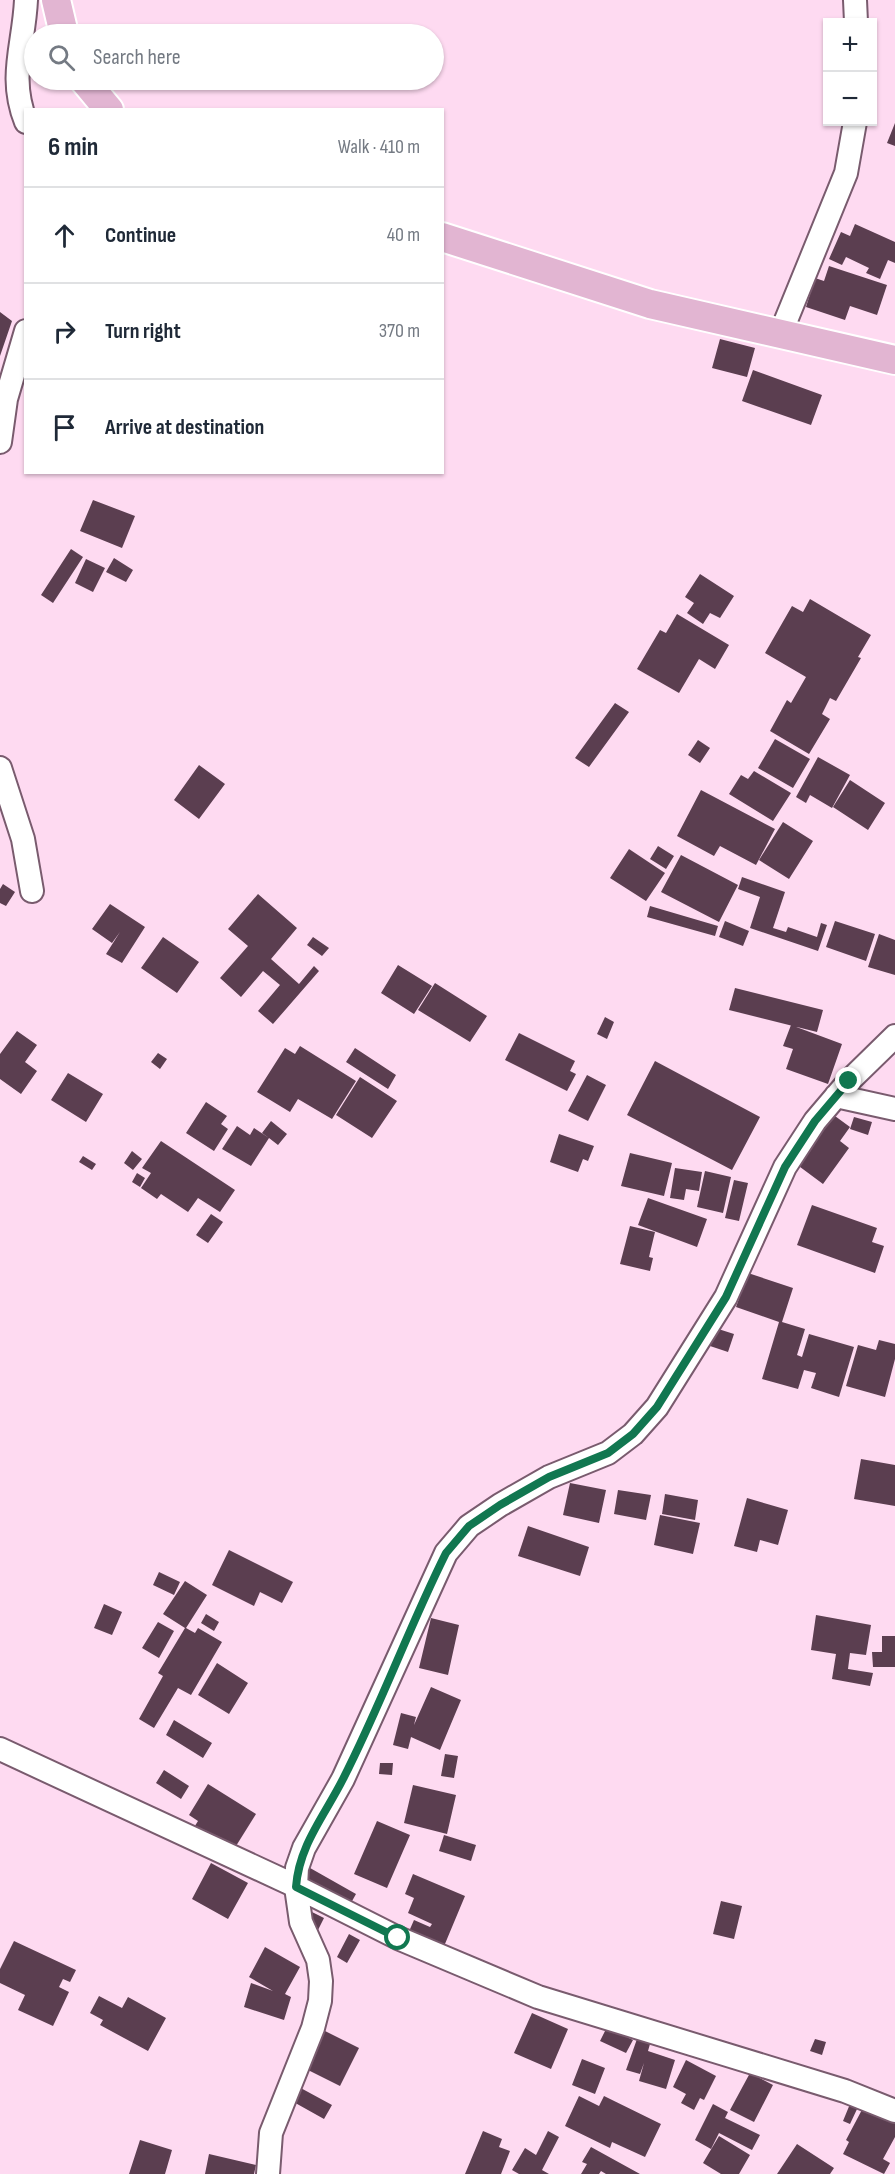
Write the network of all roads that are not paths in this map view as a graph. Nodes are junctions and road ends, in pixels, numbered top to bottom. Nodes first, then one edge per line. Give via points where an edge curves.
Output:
1 (26, 0) edge
2 (56, 0) edge
3 (855, 0) edge
4 (856, 18) edge
5 (62, 24) edge
6 (92, 90) edge
7 (107, 108) edge
8 (24, 115) edge
9 (854, 126) edge
10 (444, 238) edge
11 (780, 335) junction
12 (24, 338) edge
13 (895, 360) edge
14 (0, 442) edge
15 (0, 768) edge
16 (32, 891) dead end
17 (895, 1036) edge
18 (836, 1096) junction
19 (895, 1109) edge
20 (0, 1749) edge
21 (296, 1887) junction
22 (895, 2111) edge
23 (268, 2174) edge

1 - 8 street via 16,67 16,86
2 - 5 main road
3 - 4 street
6 - 7 main road
9 - 11 street via 846,173
10 - 11 main road via 650,304
11 - 13 main road
12 - 14 street via 6,399
15 - 16 street via 23,839
17 - 18 street
18 - 19 street
18 - 21 street via 785,1167 726,1297 657,1407 633,1434 608,1453 549,1477 500,1505 469,1526 446,1553 343,1779 304,1848
20 - 21 street
21 - 22 street via 398,1938 538,1997 845,2091
21 - 23 street via 301,1922 318,1960 320,2001 271,2133

